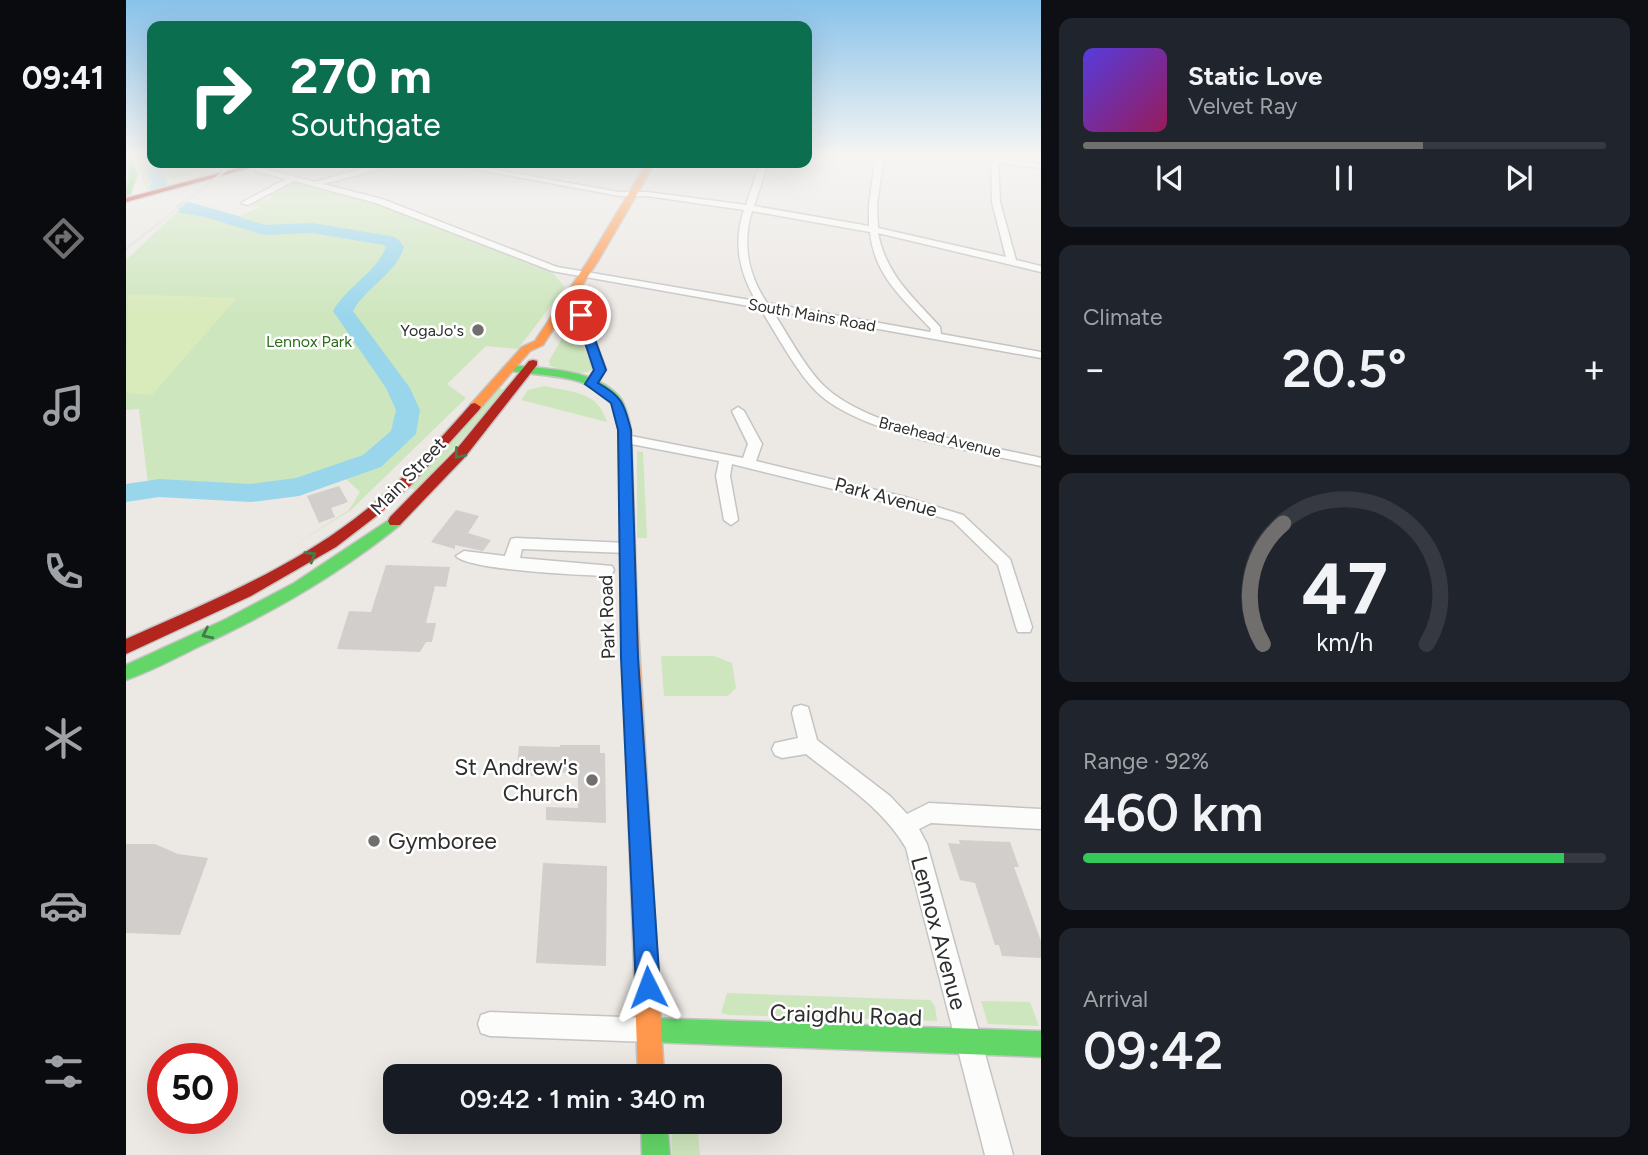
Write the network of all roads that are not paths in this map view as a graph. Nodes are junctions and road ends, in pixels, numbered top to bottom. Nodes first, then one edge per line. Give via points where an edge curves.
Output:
1 (750, 208) edge
2 (399, 209) edge
3 (623, 209) edge
4 (755, 209) edge
5 (873, 209) edge
6 (998, 209) edge
7 (872, 230) junction
8 (1012, 261) junction
9 (1041, 269) edge
10 (583, 275) junction
11 (765, 307) junction
12 (581, 315) dead end
13 (935, 336) junction
14 (539, 343) junction
15 (1041, 355) edge
16 (509, 368) junction
17 (527, 371) junction
18 (591, 384) junction
19 (738, 411) dead end
20 (626, 439) junction
21 (726, 458) junction
22 (1041, 462) edge
23 (748, 463) junction
24 (730, 520) dead end
25 (626, 548) junction
26 (464, 556) dead end
27 (511, 563) junction
28 (606, 570) dead end
29 (1024, 627) dead end
30 (126, 647) edge
31 (126, 673) edge
32 (801, 713) dead end
33 (808, 744) junction
34 (782, 748) dead end
35 (1041, 819) edge
36 (905, 825) junction
37 (490, 1024) dead end
38 (649, 1030) junction
39 (968, 1042) junction
40 (1041, 1044) edge
41 (650, 1064) edge
42 (655, 1134) edge
43 (656, 1155) edge
44 (999, 1155) edge

1 - 11 street, Braehead Avenue via 742,253
2 - 10 street, South Mains Road via 519,256
3 - 10 main road, Main Street
4 - 7 street
5 - 7 street
6 - 8 street
7 - 8 street
7 - 13 street via 892,281 936,329
8 - 9 street
10 - 11 street, South Mains Road
10 - 14 main road, Main Street
11 - 13 street, South Mains Road
11 - 22 street, Braehead Avenue via 818,387 848,410 887,426
12 - 18 street via 600,370
13 - 15 street, South Mains Road
14 - 16 main road, Main Street via 526,349
14 - 17 main road, Main Street via 542,351
16 - 17 main road, Park Road
30 -> 16 main road, Main Street via 306,559 373,512
17 - 18 main road, Park Road
17 -> 31 main road, Main Street via 452,462 395,521 334,568
18 - 20 main road, Park Road via 617,403
19 - 23 street via 755,444
20 - 21 street, Park Avenue
20 - 25 main road, Park Road
21 - 23 street, Park Avenue
21 - 24 street via 723,476
23 - 29 street, Park Avenue via 958,518 1005,563
25 - 27 street via 516,543
25 - 38 main road, Park Road
26 - 27 street
27 - 28 street
32 - 33 street
33 - 34 street
33 - 36 street, Lennox Avenue
35 - 36 street via 929,813
36 - 39 street, Lennox Avenue via 916,844
37 - 38 street
38 - 39 main road, Craigdhu Road
38 - 41 main road, Park Road
39 - 40 main road, Craigdhu Road
39 - 44 street, Lennox Avenue
42 - 43 main road

